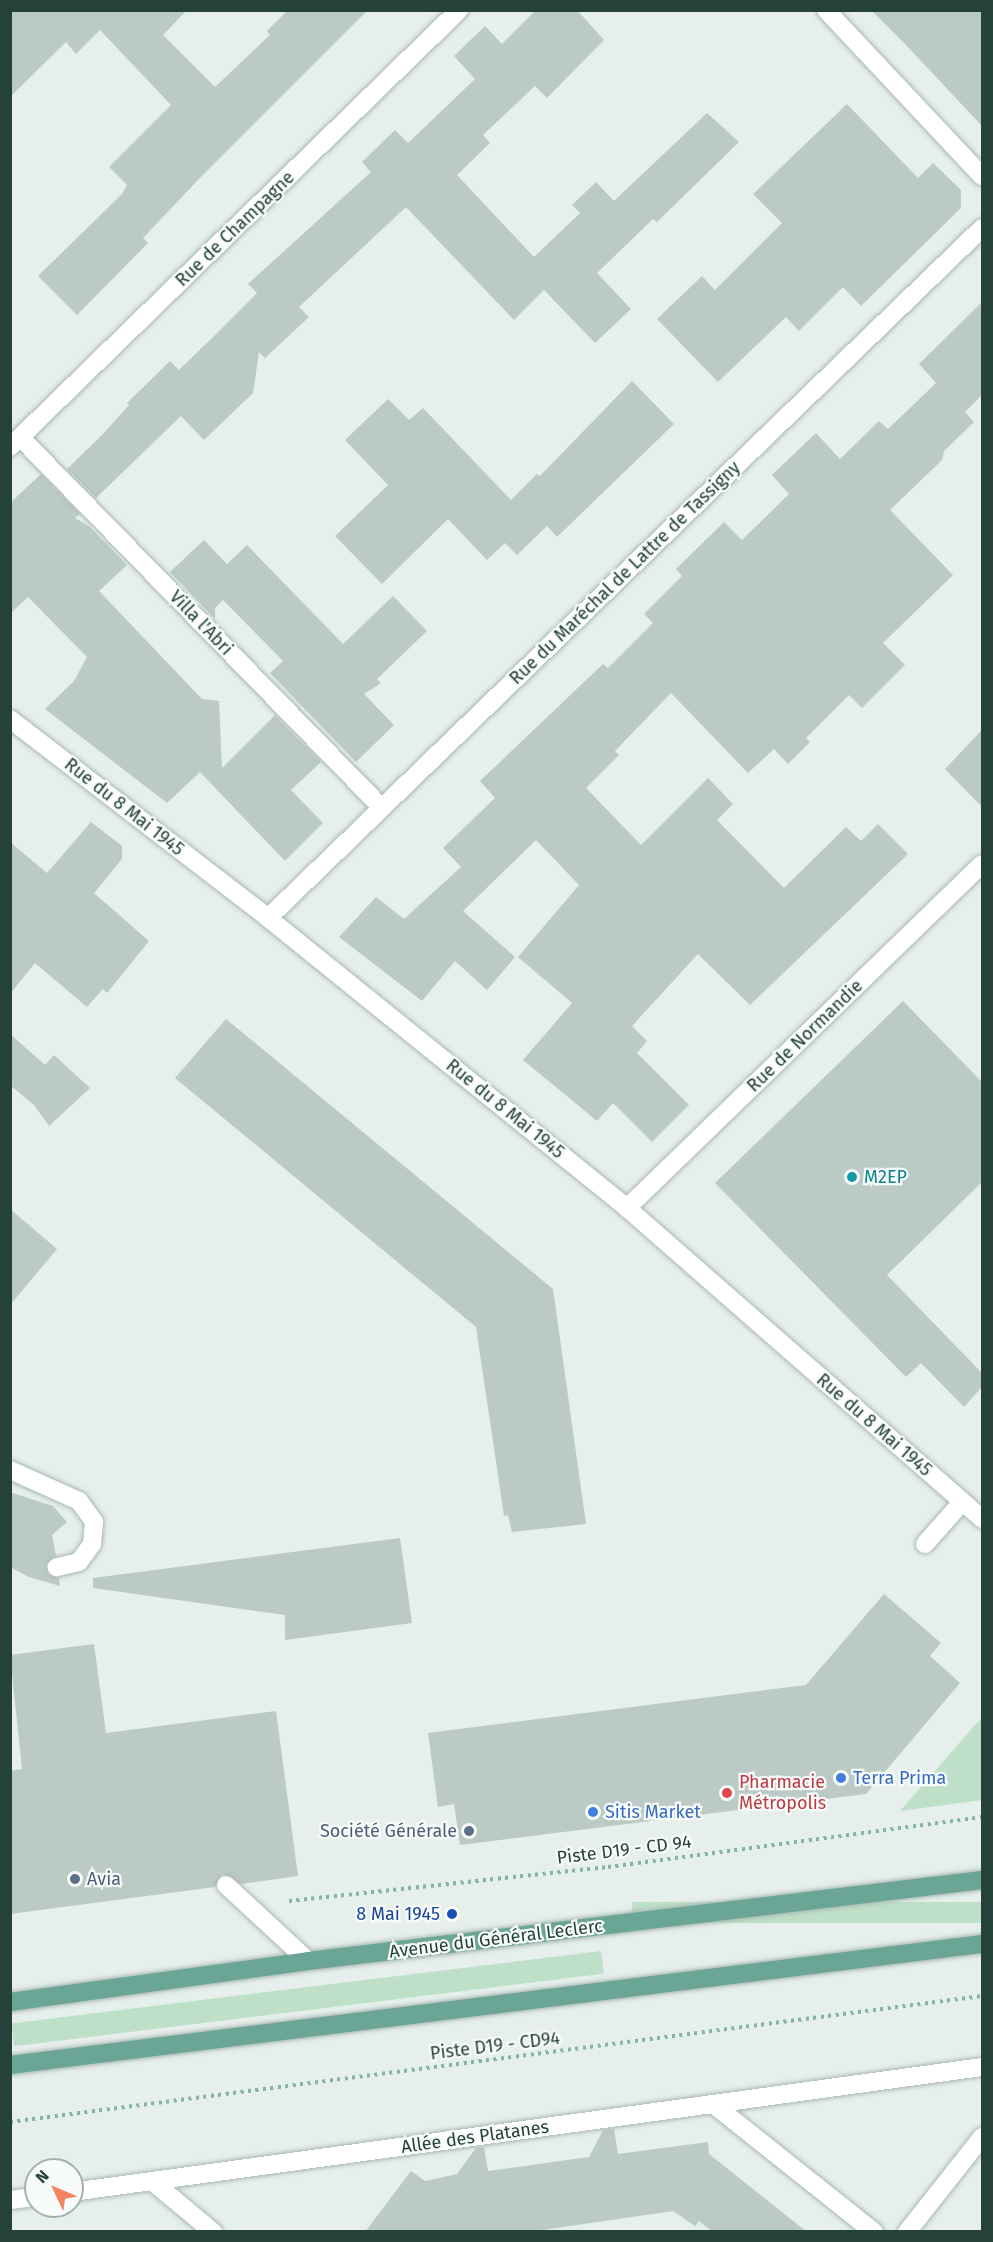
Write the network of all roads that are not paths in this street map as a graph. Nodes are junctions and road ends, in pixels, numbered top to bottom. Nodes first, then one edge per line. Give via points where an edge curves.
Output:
1 (459, 10) edge
2 (826, 10) edge
3 (982, 176) edge
4 (982, 228) edge
5 (15, 442) edge
6 (10, 719) edge
7 (382, 808) junction
8 (982, 864) edge
9 (268, 918) junction
10 (627, 1208) junction
11 (10, 1470) edge
12 (976, 1510) edge
13 (925, 1544) dead end
14 (57, 1567) dead end
15 (982, 1880) edge
16 (226, 1886) dead end
17 (982, 1944) edge
18 (308, 1961) junction
19 (10, 2002) edge
20 (10, 2065) edge
21 (982, 2067) edge
22 (713, 2104) junction
23 (982, 2137) edge
24 (152, 2181) junction
25 (84, 2190) edge
26 (213, 2232) edge
27 (874, 2232) edge
28 (908, 2232) edge

1 - 5 street, Rue de Champagne
2 - 3 street
4 - 7 street, Rue du Maréchal de Lattre de Tassigny
5 - 7 street, Villa l'Abri
6 - 9 street, Rue du 8 Mai 1945
7 - 9 street, Rue du Maréchal de Lattre de Tassigny
8 - 10 street, Rue de Normandie
9 - 10 street, Rue du 8 Mai 1945
10 - 12 street, Rue du 8 Mai 1945
11 - 14 street via 79,1501 94,1522 92,1544 80,1562
12 - 13 street
15 - 18 main road, Avenue du Général Leclerc
16 - 18 street
17 - 20 main road
18 - 19 main road, Avenue du Général Leclerc
21 - 22 street, Allée des Platanes
22 - 24 street, Allée des Platanes
22 - 27 street
23 - 28 street
24 - 25 street, Allée des Platanes
24 - 26 street

